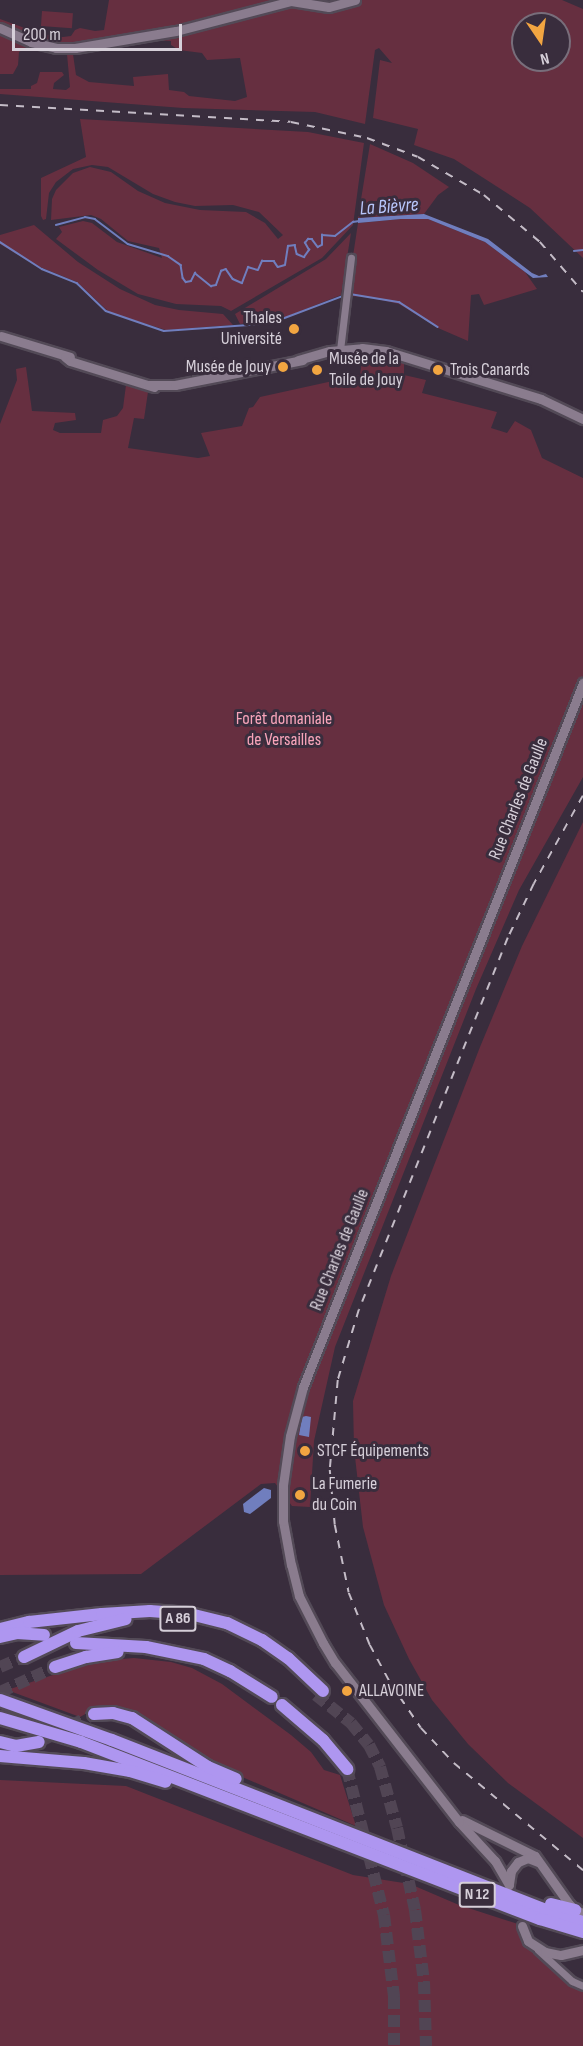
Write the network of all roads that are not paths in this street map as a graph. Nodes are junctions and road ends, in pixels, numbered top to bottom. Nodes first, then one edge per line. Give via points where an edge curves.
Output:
1 (355, 0) edge
2 (0, 28) edge
3 (351, 258) dead end
4 (0, 336) edge
5 (340, 350) junction
6 (583, 419) edge
7 (583, 683) edge
8 (102, 1614) junction
9 (0, 1620) edge
10 (0, 1629) edge
11 (44, 1635) dead end
12 (0, 1637) edge
13 (76, 1643) dead end
14 (182, 1654) junction
15 (24, 1657) tunnel mouth
16 (55, 1667) tunnel mouth
17 (0, 1700) edge
18 (94, 1714) tunnel mouth
19 (0, 1718) edge
20 (0, 1742) edge
21 (39, 1742) tunnel mouth
22 (0, 1749) edge
23 (0, 1756) edge
24 (84, 1763) junction
25 (347, 1769) tunnel mouth
26 (193, 1786) junction
27 (244, 1791) junction
28 (451, 1811) junction
29 (372, 1854) junction
30 (543, 1865) junction
31 (495, 1890) junction
32 (579, 1912) edge
33 (583, 1922) edge
34 (522, 1926) dead end
35 (583, 1932) edge
36 (583, 1941) edge
37 (536, 1948) junction
38 (583, 1950) edge
39 (583, 1986) edge

1 - 2 main road via 329,7 291,1 176,31 75,48 44,45
3 - 5 street
4 - 5 main road via 70,361 175,390
5 - 6 main road via 374,349 426,362 541,399
7 - 28 main road, Rue Charles de Gaulle via 303,1387 285,1459 284,1529 299,1596 335,1663
8 - 9 highway
8 - 10 highway
8 - 15 highway, A 86 via 170,1611 227,1623 277,1650 320,1693 259,1646 211,1625 177,1618 107,1622
11 - 12 highway via 17,1633
13 - 14 highway via 146,1647
14 - 16 highway, A 86 via 103,1653
14 - 25 highway, A 86 via 230,1671 277,1701 324,1740
17 - 27 highway, N 12
18 - 27 highway via 113,1713 138,1720 208,1767 243,1782
19 - 26 highway, N 12 via 81,1742
20 - 21 highway via 16,1746
22 - 24 highway
23 - 24 highway
24 - 26 highway via 130,1771 182,1787
26 - 29 highway, N 12
27 - 31 highway, N 12
28 - 30 main road, Rue Charles de Gaulle via 478,1830 528,1852
28 - 30 main road, Rue Charles de Gaulle via 495,1861 509,1886 511,1871 518,1862 528,1858
29 - 35 highway, N 12 via 540,1920
29 - 36 highway via 379,1862
30 - 32 main road
31 - 32 highway via 508,1889
31 - 33 highway, N 12
34 - 37 main road
37 - 38 main road via 554,1955
37 - 39 street via 572,1981

